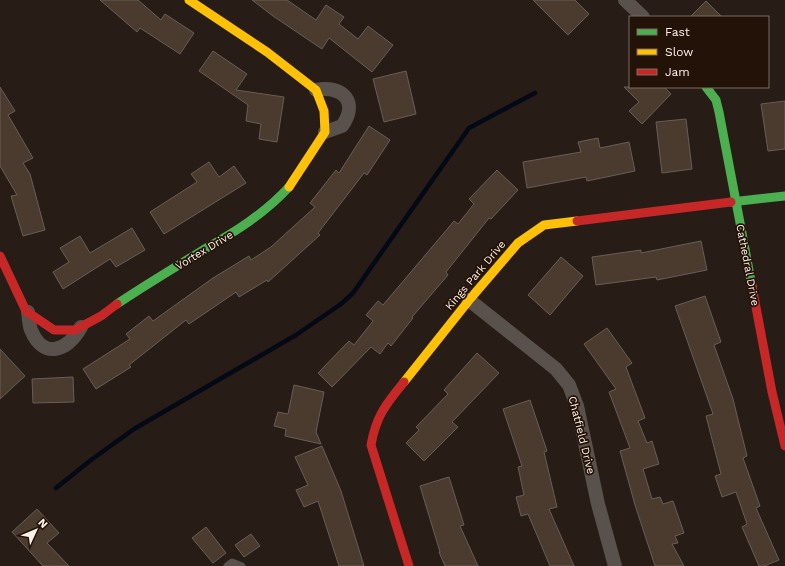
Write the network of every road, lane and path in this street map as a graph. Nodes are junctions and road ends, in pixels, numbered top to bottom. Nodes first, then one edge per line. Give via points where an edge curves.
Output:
1 (189, 0) edge
2 (625, 0) edge
3 (642, 16) edge
4 (707, 88) edge
5 (316, 90) junction
6 (325, 132) junction
7 (785, 196) edge
8 (736, 203) junction
9 (0, 256) edge
10 (469, 300) junction
11 (28, 312) junction
12 (81, 327) junction
13 (785, 446) edge
14 (227, 566) edge
15 (242, 566) edge
16 (409, 566) edge
17 (615, 566) edge

1 - 5 street via 268,52
2 - 3 street
4 - 8 street, Cathedral Drive via 716,100 720,112
5 - 6 street via 324,111
5 - 6 street via 337,89 348,103 350,112 342,126
6 - 12 street, Vortex Drive via 295,181 274,204 249,223 145,285
7 - 8 street, Kings Park Drive
8 - 10 street, Kings Park Drive via 544,225 529,232 517,243
8 - 13 street, Cathedral Drive via 772,392
9 - 11 street
10 - 16 street, Kings Park Drive via 381,411 372,433 371,444
10 - 17 street, Chatfield Drive via 556,369 569,385 577,406 598,504
11 - 12 street, Vortex Drive via 54,330 75,330
11 - 12 street via 31,330 41,345 55,350 65,347 74,339
14 - 15 lane via 232,562

